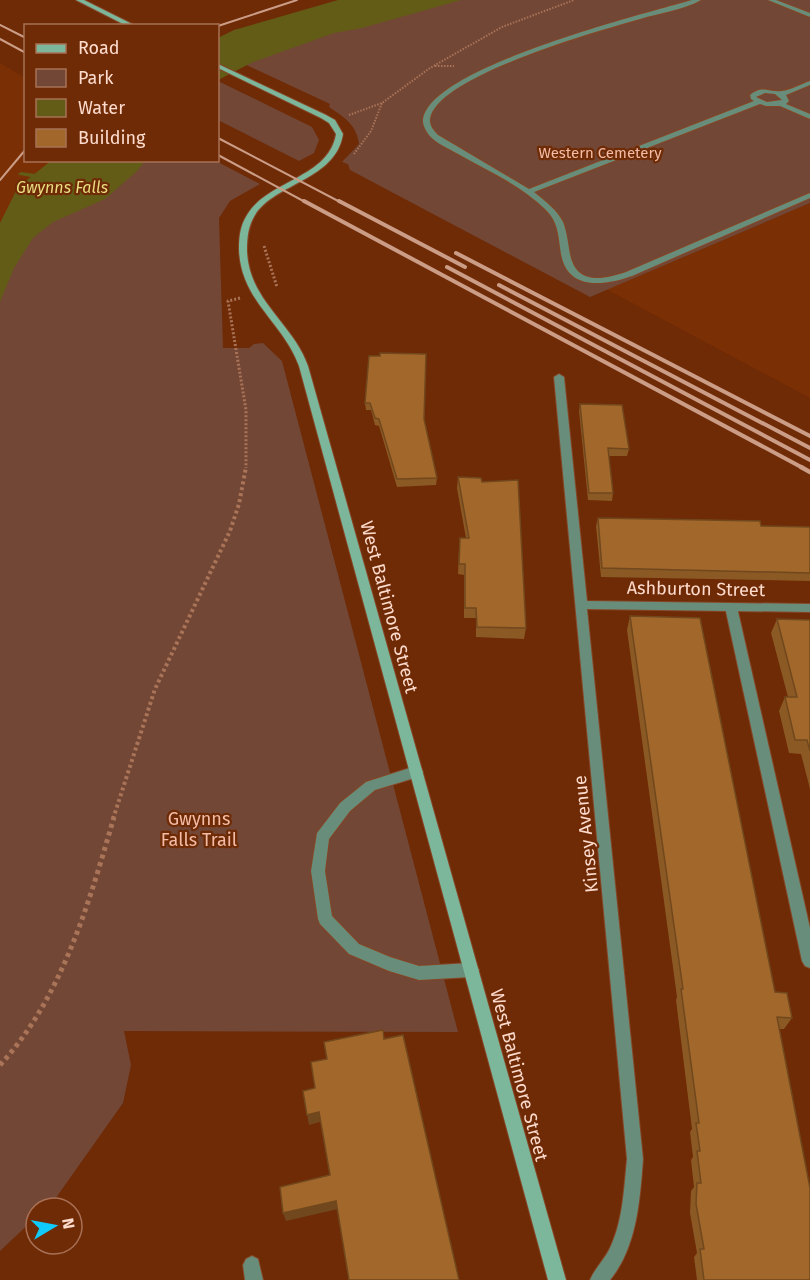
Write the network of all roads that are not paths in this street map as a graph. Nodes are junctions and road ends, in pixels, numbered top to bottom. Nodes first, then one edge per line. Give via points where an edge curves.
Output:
1 (78, 0) edge
2 (698, 0) edge
3 (771, 0) edge
4 (810, 15) edge
5 (129, 24) edge
6 (219, 66) edge
7 (810, 83) edge
8 (781, 94) junction
9 (758, 102) junction
10 (781, 104) junction
11 (810, 117) edge
12 (528, 192) junction
13 (810, 195) edge
14 (559, 377) dead end
15 (582, 605) junction
16 (731, 607) junction
17 (810, 608) edge
18 (416, 772) junction
19 (810, 961) edge
20 (471, 970) junction
21 (557, 1280) edge
22 (599, 1280) edge

1 - 5 main road
2 - 12 street via 524,53 457,85 430,108 426,119 435,137
3 - 4 street
6 - 18 main road, West Baltimore Street via 327,119 339,130 338,149 323,164 272,194 255,209 247,223 243,256 254,296 300,357
7 - 8 street
8 - 9 street via 757,92 753,99
8 - 10 street via 786,101
9 - 10 street
9 - 12 street
10 - 11 street
12 - 13 street via 561,223 569,267 586,280 600,282 629,274
14 - 15 street, Kinsey Avenue
15 - 16 street, Ashburton Street
15 - 22 street, Kinsey Avenue via 635,1159 632,1203 622,1239
16 - 17 street, Ashburton Street
16 - 19 street
18 - 20 main road, West Baltimore Street
18 - 20 street via 371,786 345,807 322,837 318,871 326,919 354,949 388,964 419,973
20 - 21 main road, West Baltimore Street

